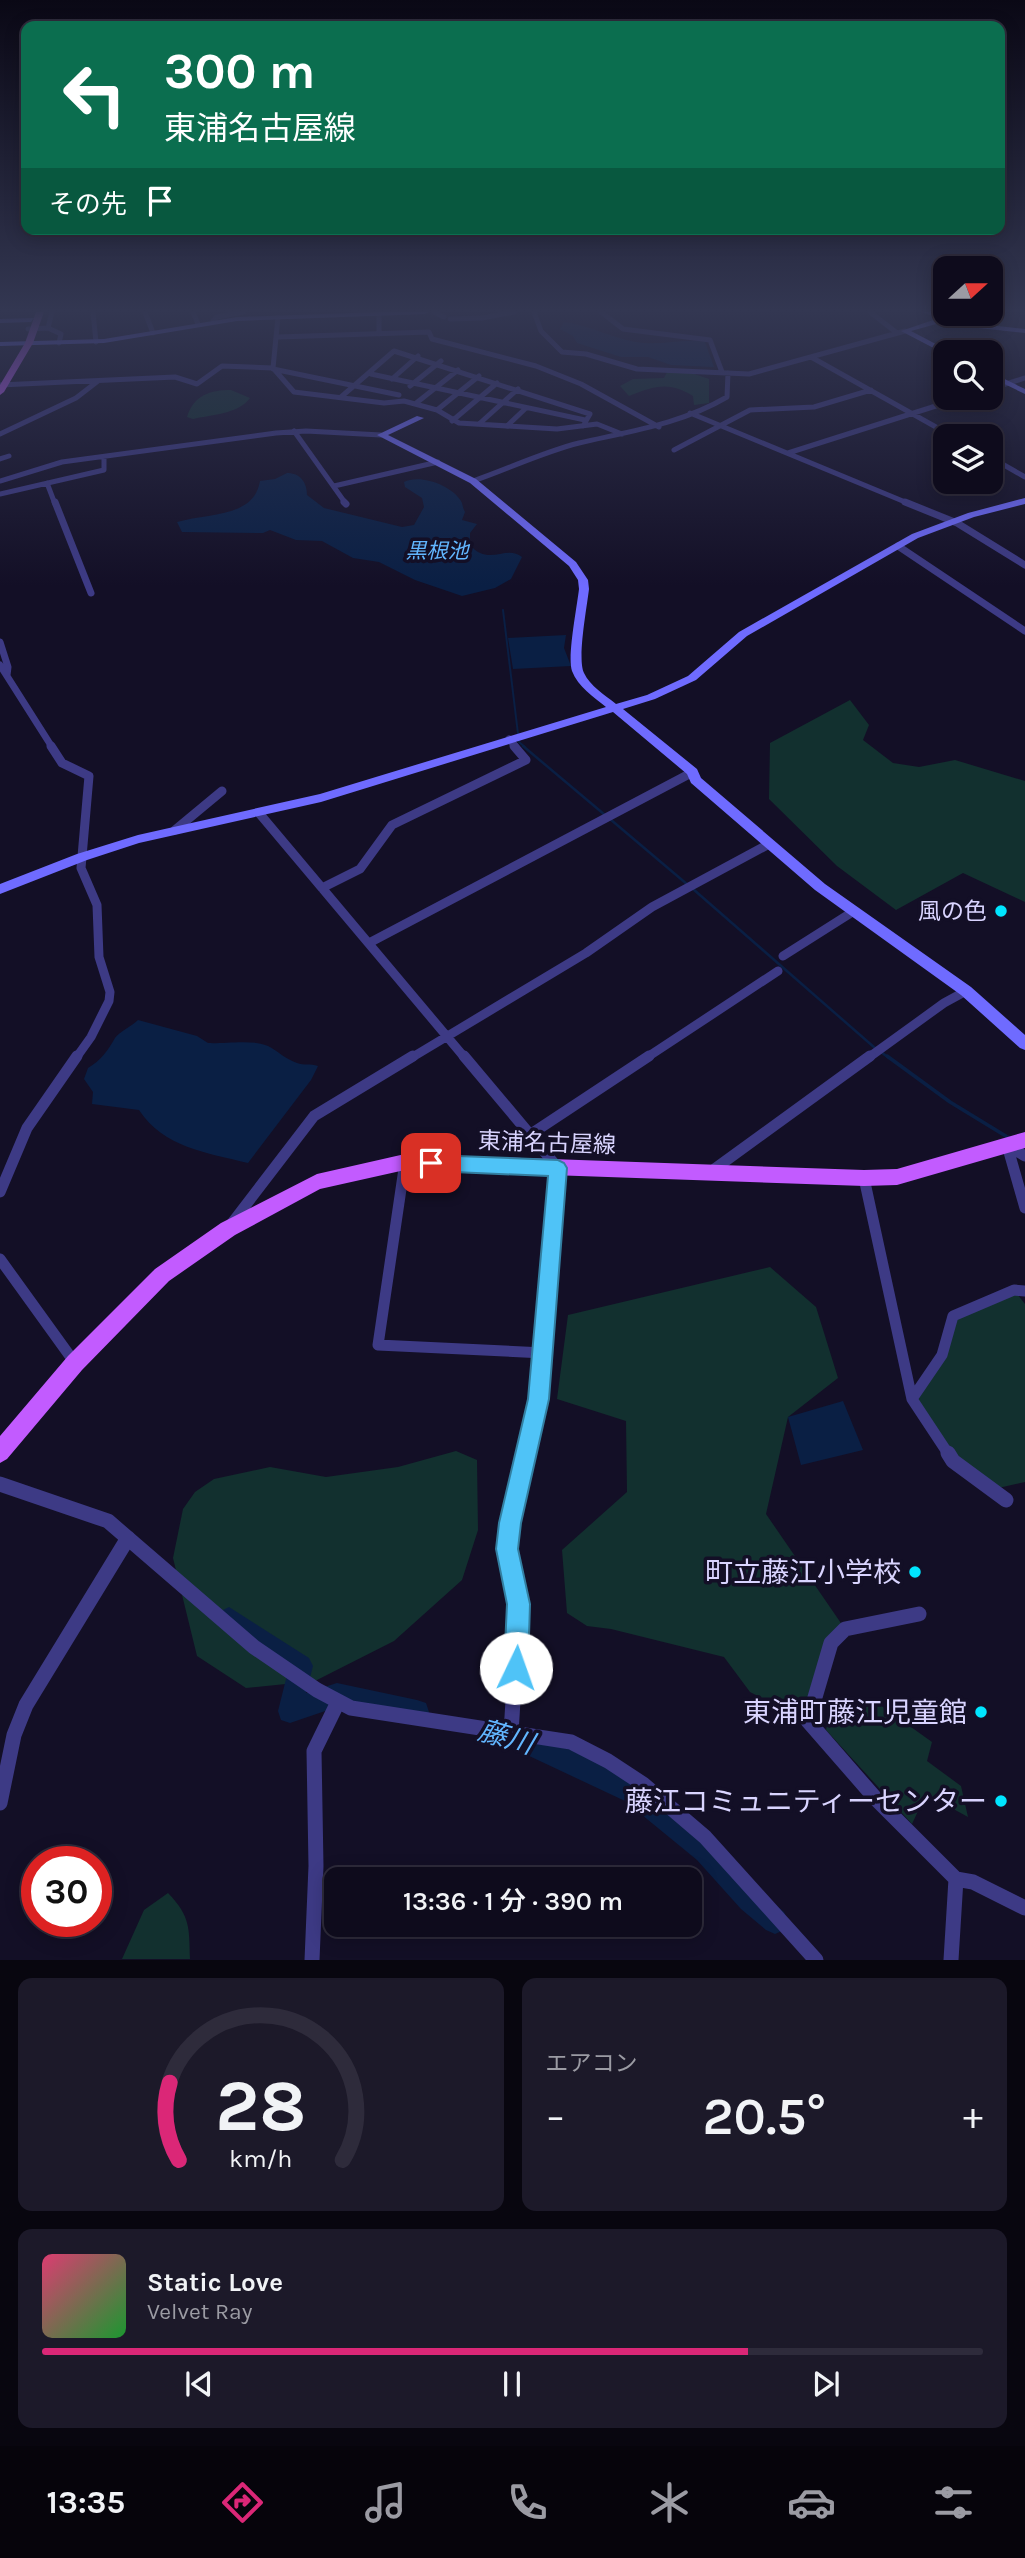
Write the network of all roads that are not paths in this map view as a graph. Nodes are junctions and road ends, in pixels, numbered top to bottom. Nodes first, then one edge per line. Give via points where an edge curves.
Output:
1 (64, 403) edge
2 (444, 403) edge
3 (473, 403) edge
4 (501, 403) edge
5 (509, 403) edge
6 (560, 403) edge
7 (616, 403) edge
8 (716, 403) edge
9 (826, 403) edge
10 (894, 403) edge
11 (415, 404) edge
12 (933, 407) edge
13 (526, 408) junction
14 (436, 410) junction
15 (550, 412) junction
16 (690, 412) junction
17 (912, 414) junction
18 (420, 418) joint
19 (452, 421) junction
20 (584, 423) junction
21 (479, 424) junction
22 (720, 425) junction
23 (507, 426) junction
24 (933, 426) edge
25 (659, 427) junction
26 (533, 429) junction
27 (294, 431) junction
28 (0, 434) edge
29 (622, 434) junction
30 (381, 435) junction
31 (674, 450) dead end
32 (788, 453) junction
33 (9, 456) dead end
34 (104, 458) junction
35 (0, 459) edge
36 (438, 462) junction
37 (1003, 464) edge
38 (1025, 477) edge
39 (0, 481) edge
40 (473, 481) junction
41 (47, 483) junction
42 (334, 486) junction
43 (0, 494) edge
44 (1025, 501) edge
45 (346, 504) dead end
46 (953, 521) junction
47 (898, 546) junction
48 (1025, 565) edge
49 (91, 593) dead end
50 (1025, 631) edge
51 (0, 642) edge
52 (0, 665) edge
53 (6, 676) junction
54 (615, 706) junction
55 (515, 737) junction
56 (693, 772) junction
57 (222, 791) dead end
58 (259, 813) junction
59 (175, 830) junction
60 (769, 844) junction
61 (82, 857) junction
62 (322, 888) junction
63 (0, 889) edge
64 (854, 911) junction
65 (369, 943) junction
66 (783, 956) dead end
67 (778, 971) dead end
68 (966, 991) junction
69 (448, 1036) junction
70 (1025, 1044) edge
71 (531, 1134) junction
72 (1018, 1145) edge
73 (405, 1162) junction
74 (558, 1168) junction
75 (708, 1173) junction
76 (864, 1178) junction
77 (0, 1192) edge
78 (1025, 1208) edge
79 (228, 1229) junction
80 (0, 1259) edge
81 (1025, 1291) edge
82 (544, 1353) junction
83 (75, 1363) junction
84 (912, 1399) junction
85 (0, 1452) edge
86 (0, 1484) edge
87 (1006, 1500) dead end
88 (128, 1538) junction
89 (919, 1614) dead end
90 (338, 1702) junction
91 (511, 1733) junction
92 (0, 1803) edge
93 (956, 1879) junction
94 (1025, 1908) edge
95 (312, 1959) edge
96 (816, 1959) edge
97 (951, 1959) edge

1 - 28 street via 18,421
2 - 14 street
3 - 19 street
4 - 21 street
5 - 13 street
6 - 20 street via 590,414
7 - 25 street
8 - 16 street
9 - 22 street via 752,409
10 - 17 street
11 - 14 street
12 - 17 street
13 - 15 street
13 - 23 street
14 - 18 street
14 - 19 street
15 - 20 street
15 - 26 street
16 - 22 street
16 - 25 street
17 - 24 street
17 - 32 street
18 - 30 street
19 - 21 street
20 - 26 street
20 - 29 street
21 - 23 street
22 - 31 street
22 - 32 street
23 - 26 street
25 - 29 street
27 - 30 street
27 - 34 street
27 - 42 street
29 - 40 street via 578,443
30 - 36 street
32 - 46 street
33 - 35 street
34 - 39 street via 51,465
34 - 41 street via 104,470
36 - 40 street
36 - 42 street
37 - 38 street
40 - 54 street via 578,570 584,589 577,671 587,686
41 - 43 street
41 - 49 street
42 - 45 street
44 - 46 street
46 - 47 street
46 - 48 street
47 - 50 street
47 - 54 street via 743,634 692,678 651,697
51 - 53 street via 8,667
52 - 53 street
53 - 61 street via 62,763 89,776
54 - 55 street
54 - 56 street
55 - 58 street
55 - 62 street via 526,760 392,825 360,869
56 - 60 street via 695,780
56 - 65 street
57 - 59 street
58 - 59 street
58 - 62 street
59 - 61 street
60 - 64 street
60 - 69 street via 613,932
61 - 63 street
61 - 77 street via 81,868 97,905 99,957 109,1001 91,1037 27,1128
62 - 65 street
64 - 66 street
64 - 68 street
65 - 69 street
67 - 71 street
68 - 70 street
68 - 75 street
69 - 71 street
69 - 79 street via 314,1116
71 - 74 street
72 - 76 main road, 東浦名古屋線 via 897,1177
72 - 78 street
73 - 74 main road, 東浦名古屋線
73 - 79 main road, 東浦名古屋線 via 317,1182
73 - 82 street via 379,1345
74 - 75 main road, 東浦名古屋線
74 - 82 street
75 - 76 main road, 東浦名古屋線
76 - 84 street
79 - 83 main road, 東浦名古屋線 via 162,1275
80 - 83 street
81 - 84 street via 1014,1290 953,1316 942,1355
82 - 91 street via 507,1549 519,1604
83 - 85 main road, 東浦名古屋線
84 - 87 street via 953,1461
86 - 88 street via 27,1497 83,1507
88 - 90 street via 279,1665
88 - 92 street via 26,1704 14,1735
89 - 93 street via 845,1629 831,1643 808,1721 876,1799
90 - 91 street via 351,1708
90 - 95 street via 314,1751
91 - 96 street via 572,1742 636,1775 710,1840
93 - 94 street via 973,1882
93 - 97 street

